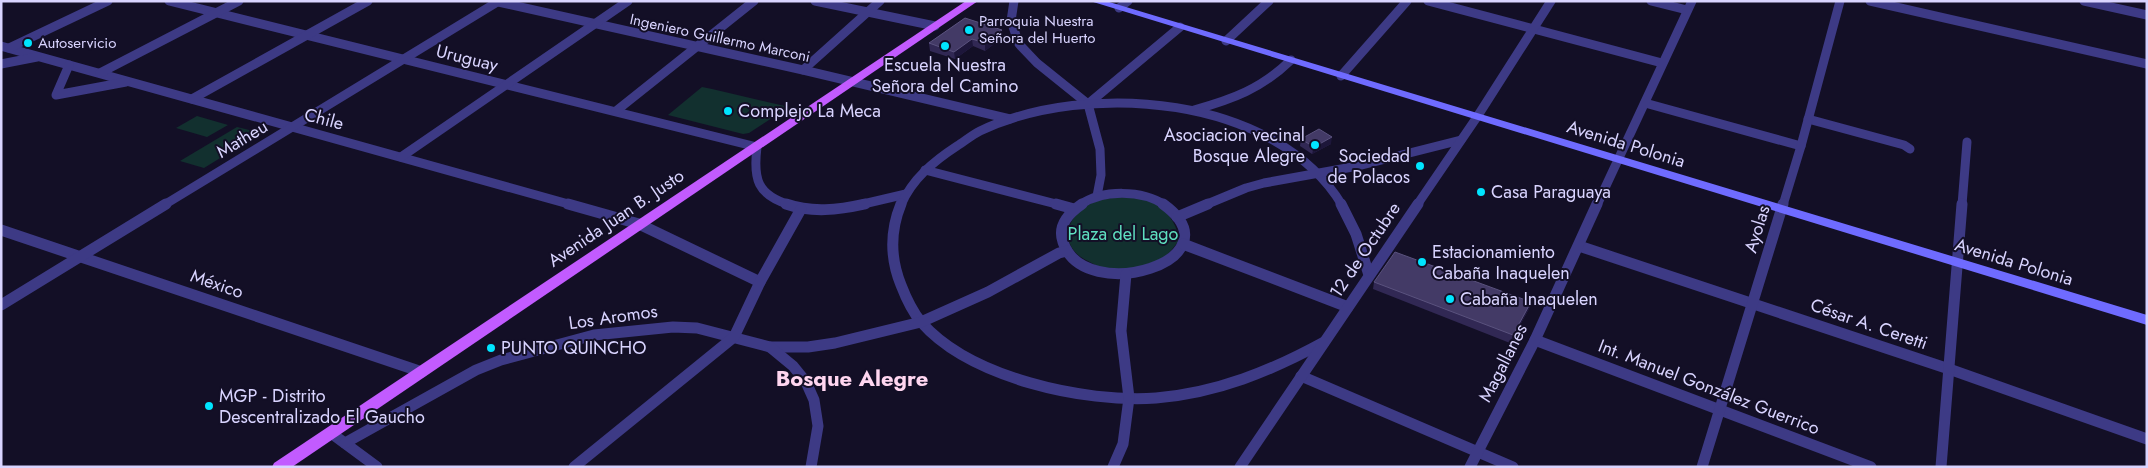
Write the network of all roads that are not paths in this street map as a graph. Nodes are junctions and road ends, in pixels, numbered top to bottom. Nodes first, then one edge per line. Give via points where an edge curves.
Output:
1 (108, 1) edge
2 (169, 1) edge
3 (239, 1) edge
4 (368, 1) edge
5 (628, 1) edge
6 (754, 1) edge
7 (815, 1) edge
8 (880, 1) edge
9 (973, 1) edge
10 (1014, 1) edge
11 (1095, 1) edge
12 (1128, 1) edge
13 (1269, 1) edge
14 (1408, 1) edge
15 (1428, 1) edge
16 (1551, 1) edge
17 (1651, 1) edge
18 (1692, 1) edge
19 (1840, 1) edge
20 (1870, 1) edge
21 (2084, 1) edge
22 (496, 2) edge
23 (2122, 6) edge
24 (1119, 8) junction
25 (1687, 10) junction
26 (869, 12) junction
27 (215, 13) junction
28 (2147, 15) edge
29 (595, 24) junction
30 (935, 26) junction
31 (1180, 27) junction
32 (1533, 29) junction
33 (307, 35) junction
34 (1226, 41) junction
35 (5, 47) edge
36 (697, 47) junction
37 (41, 57) junction
38 (405, 59) junction
39 (1291, 60) junction
40 (1662, 63) junction
41 (1, 64) edge
42 (69, 64) junction
43 (2147, 64) edge
44 (803, 70) junction
45 (100, 73) junction
46 (1341, 76) junction
47 (131, 82) junction
48 (853, 82) junction
49 (508, 84) junction
50 (192, 99) junction
51 (1645, 103) junction
52 (1088, 104) junction
53 (616, 111) junction
54 (1192, 111) junction
55 (1477, 117) junction
56 (1010, 119) junction
57 (1808, 119) junction
58 (292, 128) junction
59 (1461, 140) junction
60 (1967, 142) dead end
61 (757, 146) junction
62 (1801, 146) junction
63 (1910, 150) dead end
64 (401, 157) junction
65 (1617, 159) junction
66 (925, 170) junction
67 (1318, 173) junction
68 (906, 194) junction
69 (1097, 196) junction
70 (802, 209) junction
71 (1782, 209) junction
72 (1074, 210) junction
73 (1177, 217) junction
74 (639, 224) junction
75 (1, 230) edge
76 (1183, 244) junction
77 (1580, 246) junction
78 (1067, 251) junction
79 (81, 256) junction
80 (1957, 263) junction
81 (1126, 274) junction
82 (1370, 275) junction
83 (760, 282) junction
84 (1752, 303) junction
85 (1, 305) edge
86 (1348, 307) junction
87 (2147, 320) edge
88 (921, 322) junction
89 (734, 337) junction
90 (1535, 340) junction
91 (1324, 342) junction
92 (770, 348) junction
93 (1949, 369) junction
94 (422, 372) junction
95 (1301, 376) junction
96 (1129, 398) junction
97 (1720, 410) junction
98 (330, 433) junction
99 (2147, 439) edge
100 (345, 443) junction
101 (1478, 452) junction
102 (280, 467) edge
103 (377, 467) edge
104 (574, 467) edge
105 (811, 467) edge
106 (1113, 467) edge
107 (1240, 467) edge
108 (1470, 467) edge
109 (1513, 467) edge
110 (1702, 467) edge
111 (1871, 467) edge
112 (1941, 467) edge

1 - 35 street
2 - 27 street, Uruguay
3 - 27 street
4 - 33 street
5 - 29 street
6 - 36 street
7 - 26 street
8 - 26 street
9 - 30 main road, Avenida Juan B. Justo
10 - 52 street via 1011,21 1019,44 1037,63
11 - 24 main road, Avenida Polonia
12 - 24 street
13 - 34 street
14 - 46 street
15 - 32 street
16 - 32 street, 12 de Octubre
17 - 25 street
18 - 25 street, Magallanes
19 - 57 street, Ayolas
20 - 43 street
21 - 23 street
22 - 29 street, Ingeniero Guillermo Marconi
22 - 38 street, Matheu
23 - 28 street
24 - 31 main road, Avenida Polonia
25 - 40 street, Magallanes
26 - 30 street
26 - 44 street
27 - 33 street, Uruguay
27 - 45 street
29 - 36 street, Ingeniero Guillermo Marconi
29 - 49 street
30 - 48 main road, Avenida Juan B. Justo
31 - 34 main road, Avenida Polonia
31 - 52 street
32 - 40 street
32 - 55 street, 12 de Octubre
33 - 38 street, Uruguay
33 - 50 street
34 - 39 main road, Avenida Polonia
35 - 37 street, Chile
36 - 44 street, Ingeniero Guillermo Marconi
36 - 53 street
37 - 41 street
37 - 42 street, Chile
38 - 49 street, Uruguay
38 - 58 street, Matheu
39 - 46 main road, Avenida Polonia
39 - 54 street via 1275,77 1250,92
40 - 51 street, Magallanes
42 - 45 street, Chile
42 - 47 street via 56,94
44 - 48 street, Ingeniero Guillermo Marconi
45 - 47 street, Chile
46 - 55 main road, Avenida Polonia
47 - 50 street, Chile
48 - 56 street, Ingeniero Guillermo Marconi
48 - 61 main road, Avenida Juan B. Justo
49 - 53 street, Uruguay
49 - 64 street
50 - 58 street, Chile
51 - 62 street
51 - 65 street, Magallanes
52 - 54 street via 1140,104
52 - 56 street via 1048,109
52 - 69 street via 1100,149 1101,175
53 - 61 street, Uruguay
54 - 67 street via 1240,125 1261,135
55 - 59 street, 12 de Octubre
55 - 65 main road, Avenida Polonia
56 - 66 street via 964,140
57 - 62 street, Ayolas
57 - 63 street via 1904,145
58 - 64 street, Chile
58 - 79 street, Matheu
59 - 67 street
59 - 82 street, 12 de Octubre
60 - 80 street
61 - 70 street via 756,175 763,191 779,202
61 - 74 main road, Avenida Juan B. Justo
62 - 71 street, Ayolas
64 - 74 street, Chile
65 - 71 main road, Avenida Polonia
65 - 77 street, Magallanes
66 - 68 street
66 - 72 street
67 - 73 street via 1246,188
67 - 82 street via 1346,212
68 - 70 street via 841,208
68 - 88 street via 895,220 892,254 899,282
69 - 72 street
69 - 73 street via 1148,196 1158,200
70 - 83 street
71 - 80 main road, Avenida Polonia
71 - 84 street, Ayolas
72 - 78 street via 1061,229
73 - 76 street via 1184,232
74 - 83 street, Chile
74 - 94 main road, Avenida Juan B. Justo
75 - 79 street, México
76 - 81 street via 1163,264 1144,272
76 - 86 street
77 - 84 street, César A. Ceretti
77 - 90 street, Magallanes
78 - 81 street via 1091,268
78 - 88 street via 1059,252 970,300
79 - 85 street, Matheu
79 - 94 street, México
80 - 87 main road, Avenida Polonia
80 - 93 street
81 - 96 street via 1121,331
82 - 86 street, 12 de Octubre
83 - 89 street
84 - 93 street, César A. Ceretti
84 - 97 street, Ayolas
86 - 91 street, 12 de Octubre
88 - 92 street via 835,343
88 - 96 street via 964,355 1004,375 1050,389
89 - 92 street, Los Aromos
89 - 100 street, Los Aromos via 697,328 649,328 594,335 536,350 476,370
89 - 104 street
90 - 97 street, Int. Manuel González Guerrico
90 - 101 street, Magallanes
91 - 95 street, 12 de Octubre
91 - 96 street via 1282,365 1238,382 1183,394
92 - 105 street, Los Aromos via 793,366 806,382 814,400 818,426
93 - 99 street, César A. Ceretti
93 - 112 street
94 - 98 main road, Avenida Juan B. Justo
95 - 101 street
95 - 107 street, 12 de Octubre
96 - 106 street via 1123,444
97 - 110 street, Ayolas
97 - 111 street, Int. Manuel González Guerrico
98 - 100 street
98 - 102 main road, Avenida Juan B. Justo
100 - 103 street
101 - 108 street, Magallanes
101 - 109 street

